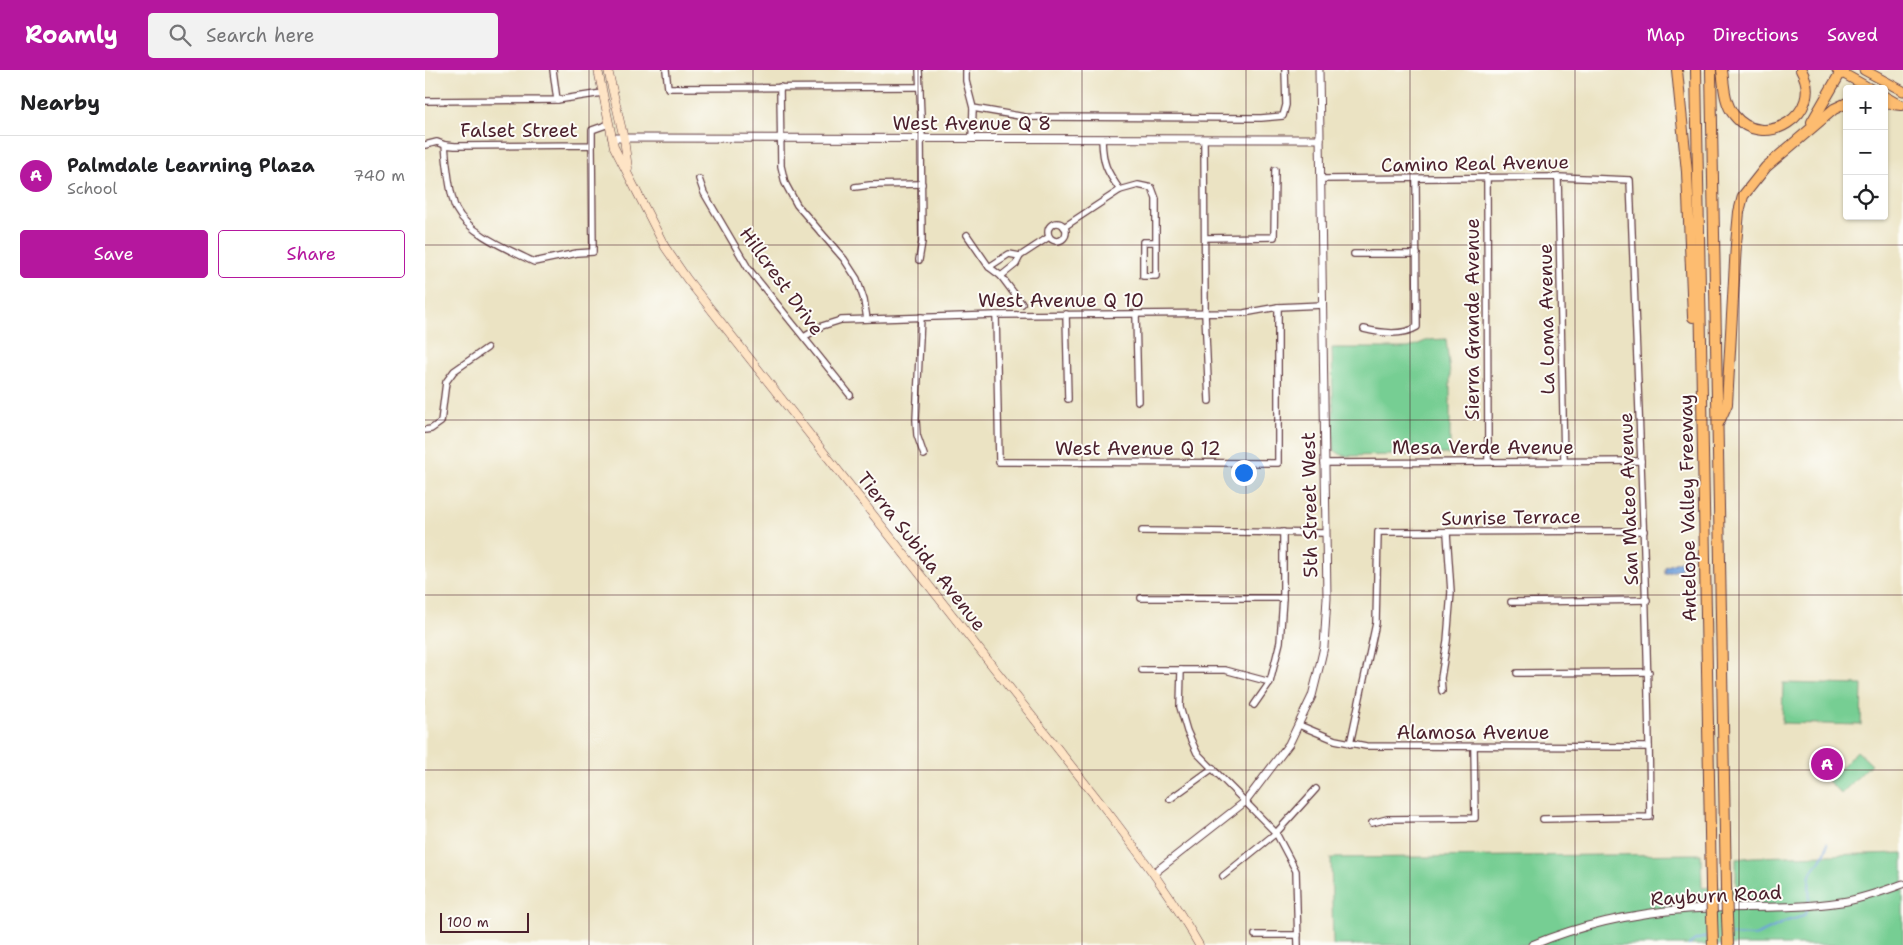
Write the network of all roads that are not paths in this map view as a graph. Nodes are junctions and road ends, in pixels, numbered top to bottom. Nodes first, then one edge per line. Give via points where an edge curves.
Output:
1 (553, 70) edge
2 (598, 70) edge
3 (608, 70) edge
4 (666, 70) edge
5 (919, 70) edge
6 (965, 70) edge
7 (1285, 70) edge
8 (1319, 70) edge
9 (1677, 70) edge
10 (1696, 70) edge
11 (1711, 70) edge
12 (1722, 70) edge
13 (1801, 70) edge
14 (1863, 70) edge
15 (1840, 71) edge
16 (1864, 85) edge
17 (779, 87) junction
18 (919, 87) junction
19 (1903, 91) edge
20 (602, 93) junction
21 (1888, 98) edge
22 (557, 100) junction
23 (425, 101) edge
24 (1888, 104) edge
25 (1843, 105) edge
26 (1902, 106) edge
27 (973, 108) junction
28 (609, 124) junction
29 (611, 138) junction
30 (972, 138) junction
31 (625, 139) junction
32 (781, 139) junction
33 (922, 139) junction
34 (1320, 139) junction
35 (1102, 140) junction
36 (1204, 140) junction
37 (425, 145) edge
38 (445, 145) junction
39 (592, 145) junction
40 (1791, 145) junction
41 (1275, 170) dead end
42 (628, 172) junction
43 (1487, 177) junction
44 (1558, 177) junction
45 (699, 179) dead end
46 (1321, 179) junction
47 (1416, 179) junction
48 (1630, 180) joint
49 (922, 184) junction
50 (855, 187) dead end
51 (1120, 190) junction
52 (1064, 227) junction
53 (967, 235) dead end
54 (1049, 237) junction
55 (1205, 238) junction
56 (1156, 242) junction
57 (1354, 254) dead end
58 (1417, 254) junction
59 (1020, 256) junction
60 (919, 260) dead end
61 (989, 267) junction
62 (1001, 276) junction
63 (1022, 304) dead end
64 (1323, 305) junction
65 (1277, 307) junction
66 (1066, 314) junction
67 (1136, 314) junction
68 (1205, 314) junction
69 (996, 315) junction
70 (921, 317) junction
71 (867, 319) junction
72 (1364, 329) dead end
73 (804, 337) junction
74 (487, 348) dead end
75 (1700, 349) junction
76 (850, 395) dead end
77 (1068, 399) dead end
78 (1138, 401) dead end
79 (1209, 401) dead end
80 (1717, 426) junction
81 (425, 430) edge
82 (924, 455) dead end
83 (1487, 461) junction
84 (1564, 461) junction
85 (1641, 461) junction
86 (1324, 463) junction
87 (1141, 531) dead end
88 (1644, 531) junction
89 (1283, 532) junction
90 (1325, 532) junction
91 (1447, 533) junction
92 (1141, 598) dead end
93 (1283, 598) junction
94 (1647, 600) junction
95 (1511, 602) dead end
96 (1142, 670) dead end
97 (1181, 670) junction
98 (1649, 672) junction
99 (1517, 673) dead end
100 (1270, 682) junction
101 (1442, 691) dead end
102 (1254, 705) dead end
103 (1299, 725) junction
104 (1350, 744) junction
105 (1474, 747) junction
106 (1649, 747) junction
107 (1213, 768) junction
108 (1316, 789) dead end
109 (1170, 799) dead end
110 (1246, 802) junction
111 (1543, 819) dead end
112 (1372, 823) dead end
113 (1276, 833) junction
114 (1154, 872) junction
115 (1223, 876) dead end
116 (1903, 884) edge
117 (1298, 935) junction
118 (1255, 936) dead end
119 (1199, 945) edge
120 (1298, 945) edge
121 (1532, 945) edge
122 (1713, 945) edge
123 (1728, 945) edge

1 - 22 street
2 - 20 main road, Tierra Subida Avenue
3 - 31 main road, Tierra Subida Avenue
4 - 17 street via 667,88
5 - 18 street
6 - 27 street
7 - 27 street via 1286,105 1283,116 1025,117
8 - 34 street, 5th Street West
9 - 75 highway via 1687,172 1693,327
10 - 75 highway, Antelope Valley Freeway
11 - 80 highway, Antelope Valley Freeway
12 - 13 highway via 1727,101 1733,114 1743,124 1758,130 1785,125 1803,107 1806,86
14 - 19 highway
15 - 16 highway
15 - 40 highway via 1816,118
17 - 18 street
17 - 32 street
18 - 33 street
20 - 22 street
20 - 28 main road, Tierra Subida Avenue
21 - 26 highway
22 - 23 street
24 - 26 highway
25 - 40 highway
27 - 30 street
28 - 29 main road, Tierra Subida Avenue
28 - 39 street via 592,128
29 - 31 street, West Avenue Q 8
29 - 42 main road, Tierra Subida Avenue
30 - 33 street, West Avenue Q 8
30 - 35 street, West Avenue Q 8
31 - 32 street, West Avenue Q 8
31 - 42 main road, Tierra Subida Avenue
32 - 33 street, West Avenue Q 8
32 - 71 street via 785,183 797,205 857,279
33 - 49 street
34 - 36 street, West Avenue Q 8
34 - 46 street, 5th Street West
35 - 36 street, West Avenue Q 8
35 - 51 street via 1103,159
36 - 55 street
37 - 38 street via 437,142
38 - 39 street, Falset Street
38 - 39 street, Falset Street via 455,208 468,224 501,246 534,262 577,252 593,252
40 - 80 highway via 1766,167 1743,196 1736,244 1727,404
41 - 55 street via 1274,237
42 - 114 main road, Tierra Subida Avenue via 665,247 687,279
43 - 44 street, Camino Real Avenue
43 - 47 street, Camino Real Avenue
43 - 83 street, Sierra Grande Avenue
44 - 48 street, Camino Real Avenue
44 - 84 street, La Loma Avenue
45 - 73 street, Hillcrest Drive via 749,268
46 - 47 street, Camino Real Avenue
46 - 64 street, 5th Street West
47 - 58 street
48 - 85 street, San Mateo Avenue
49 - 50 street
49 - 60 street
51 - 52 street
51 - 56 street via 1138,185 1152,188 1156,198
52 - 54 street via 1062,239 1057,241
52 - 54 street via 1056,223 1051,225
53 - 61 street
54 - 59 street
55 - 68 street
56 - 56 street via 1156,276 1143,276 1143,242
57 - 58 street
58 - 72 street via 1417,327 1407,332
59 - 61 street via 1009,254
59 - 62 street via 1016,264
61 - 62 street
62 - 63 street
64 - 65 street, West Avenue Q 10
64 - 86 street, 5th Street West
65 - 68 street, West Avenue Q 10 via 1244,313
65 - 69 street, West Avenue Q 12 via 1277,463 999,462
66 - 67 street, West Avenue Q 10
66 - 69 street, West Avenue Q 10
66 - 77 street
67 - 68 street, West Avenue Q 10
67 - 78 street
68 - 79 street
69 - 70 street, West Avenue Q 10
70 - 71 street, West Avenue Q 10
70 - 82 street via 916,420
71 - 73 street, West Avenue Q 10 via 841,320
73 - 76 street, Hillcrest Drive
74 - 81 street via 454,371 446,382 441,422
75 - 122 highway, Antelope Valley Freeway, bridge
80 - 123 highway, Antelope Valley Freeway, bridge
83 - 84 street, Mesa Verde Avenue
83 - 86 street, Mesa Verde Avenue
84 - 85 street, Mesa Verde Avenue
85 - 88 street, San Mateo Avenue
86 - 90 street, 5th Street West
87 - 89 street
88 - 91 street, Sunrise Terrace
88 - 94 street, San Mateo Avenue
89 - 90 street
89 - 93 street
90 - 103 street, 5th Street West via 1327,598 1324,647 1312,696
91 - 101 street via 1451,592
91 - 104 street, Sunrise Terrace via 1377,532 1376,623
92 - 93 street
93 - 100 street via 1280,642
94 - 95 street
94 - 98 street, San Mateo Avenue
96 - 97 street
97 - 100 street via 1225,670
97 - 107 street via 1180,707 1187,731 1197,753
98 - 99 street
98 - 106 street, San Mateo Avenue
100 - 102 street
103 - 104 street, Alamosa Avenue
103 - 110 street, 5th Street West via 1277,763
104 - 105 street, Alamosa Avenue
105 - 106 street, Alamosa Avenue
105 - 112 street via 1475,818 1387,819
106 - 111 street, San Mateo Avenue via 1650,817
107 - 109 street
107 - 110 street
108 - 113 street
110 - 113 street
110 - 114 street, 5th Street West
113 - 115 street
113 - 117 street via 1296,871
114 - 119 main road, Tierra Subida Avenue
116 - 121 street, Rayburn Road via 1866,897 1808,906 1658,912 1599,924
117 - 118 street
117 - 120 street

